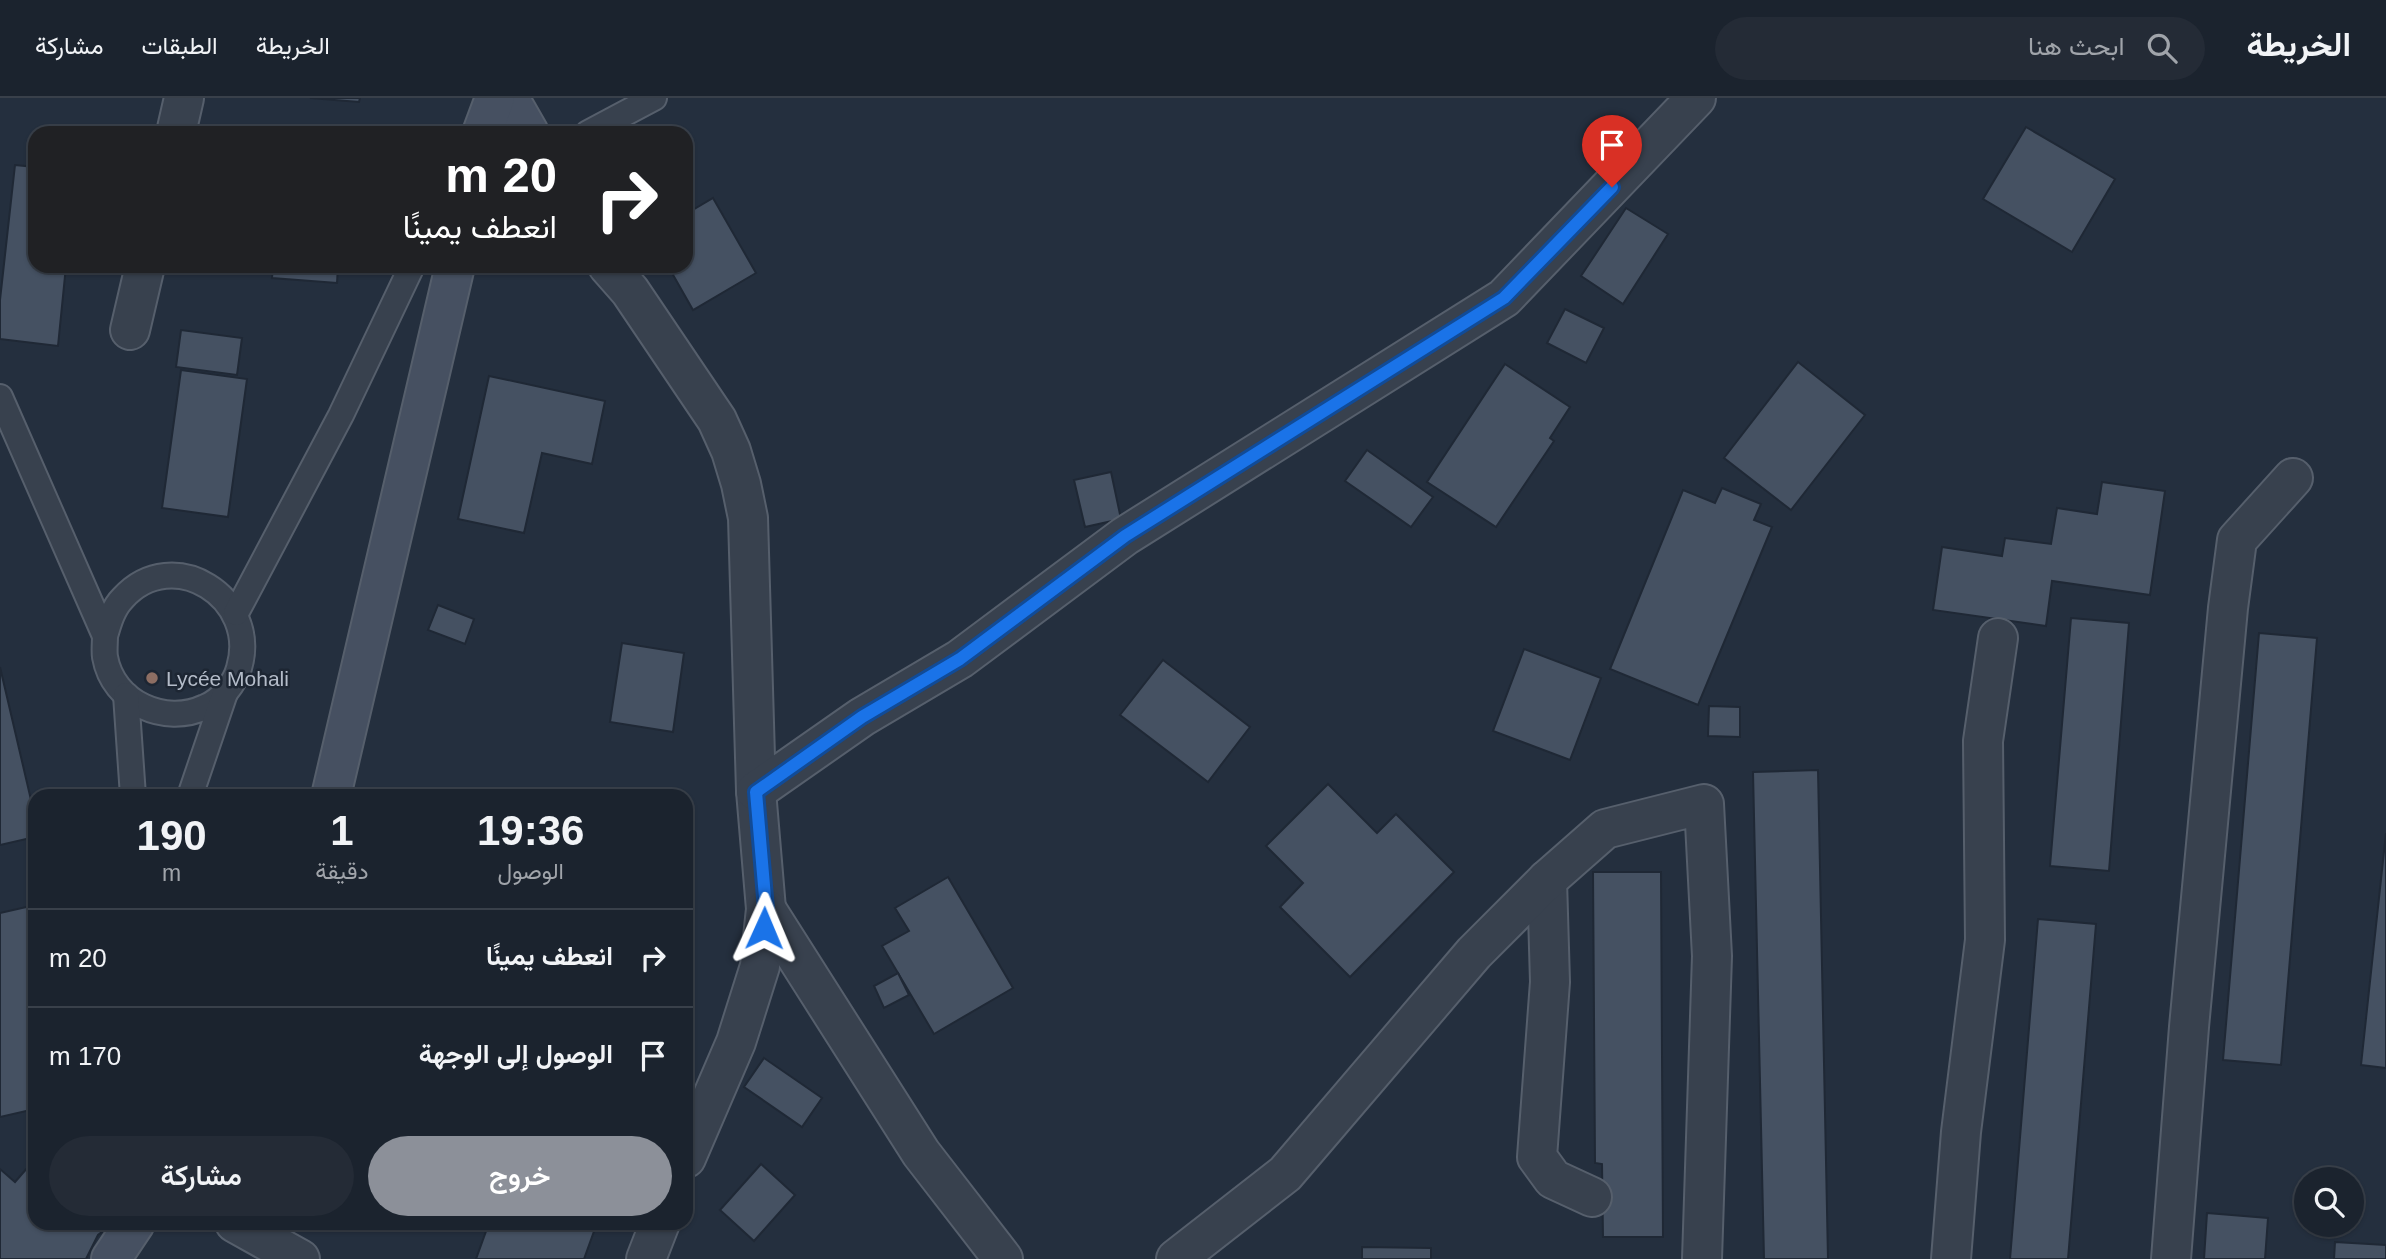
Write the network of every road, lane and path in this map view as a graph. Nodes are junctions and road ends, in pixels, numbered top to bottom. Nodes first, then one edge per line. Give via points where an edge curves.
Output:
1 (184, 98) edge
2 (495, 98) edge
3 (509, 98) edge
4 (654, 98) edge
5 (1696, 98) edge
6 (178, 126) edge
7 (485, 126) edge
8 (525, 126) edge
9 (601, 126) edge
10 (143, 273) edge
11 (409, 273) edge
12 (453, 273) edge
13 (614, 273) edge
14 (130, 330) dead end
15 (0, 397) edge
16 (2293, 478) dead end
17 (236, 613) junction
18 (105, 636) junction
19 (1998, 638) dead end
20 (225, 693) junction
21 (126, 695) junction
22 (133, 789) edge
23 (192, 789) edge
24 (333, 789) edge
25 (756, 792) junction
26 (1547, 880) junction
27 (766, 909) junction
28 (693, 1142) edge
29 (1592, 1197) dead end
30 (130, 1230) edge
31 (248, 1230) edge
32 (657, 1230) edge
33 (111, 1259) edge
34 (300, 1259) edge
35 (646, 1259) edge
36 (1003, 1259) edge
37 (1176, 1259) edge
38 (1702, 1259) edge
39 (1951, 1259) edge
40 (2171, 1259) edge

1 - 6 street
2 - 7 street
3 - 8 street
4 - 9 lane
5 - 25 street via 1504,298 1125,536 960,659 862,717
10 - 14 street
11 - 17 lane via 341,415
12 - 24 street
13 - 25 street via 717,420 741,484 750,552
15 - 18 lane
16 - 40 street via 2237,540
17 - 18 lane via 205,583 162,577 141,584 124,597
17 - 20 lane via 243,633 243,655
18 - 21 lane via 105,658
19 - 39 street via 1983,741 1985,940 1961,1132
20 - 21 lane via 208,707 165,714 144,708
20 - 23 lane
21 - 22 lane
25 - 27 street
26 - 29 street via 1550,982 1537,1157 1553,1179
26 - 37 street via 1474,953 1285,1174
26 - 38 street via 1605,829 1704,804 1712,956
27 - 28 street via 760,966 736,1042
27 - 36 street via 921,1153
30 - 33 street
31 - 34 street
32 - 35 street

